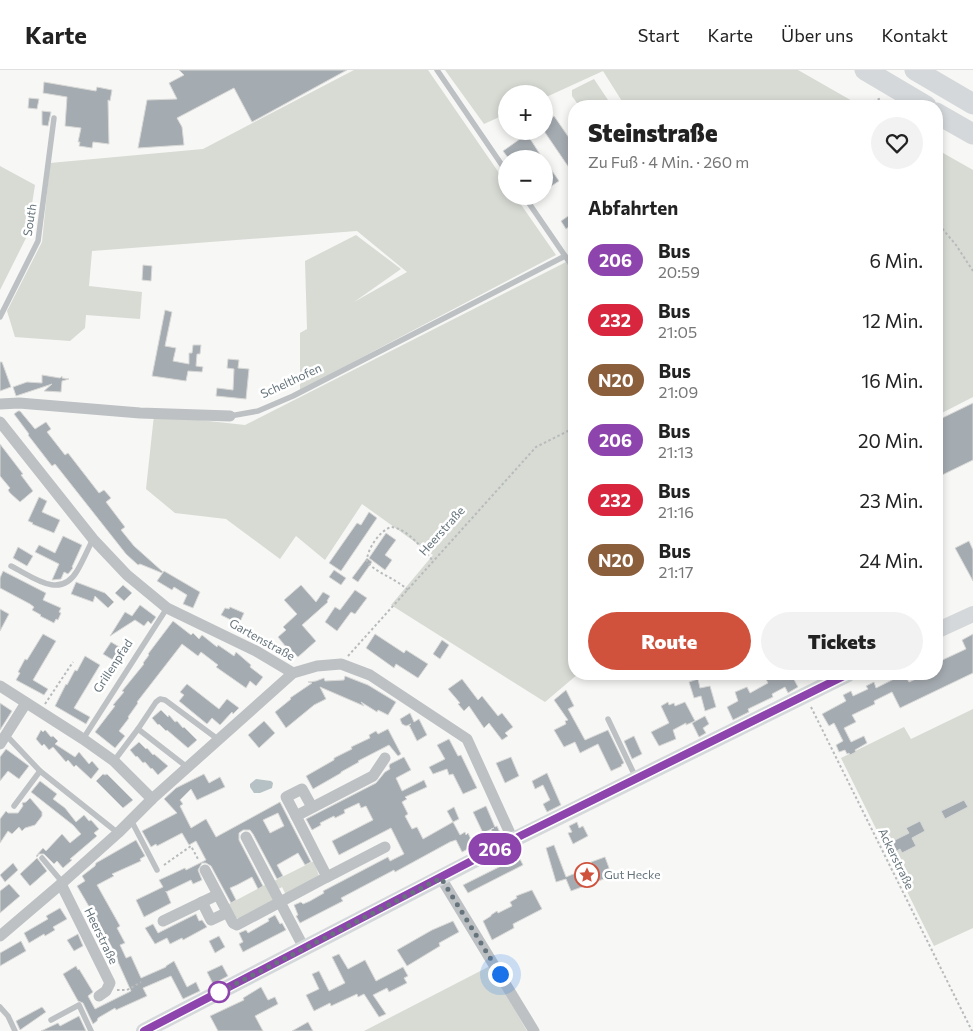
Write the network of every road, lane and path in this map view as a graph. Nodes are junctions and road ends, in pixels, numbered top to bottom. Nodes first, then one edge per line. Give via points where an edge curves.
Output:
1 (437, 70) edge
2 (865, 70) edge
3 (915, 70) edge
4 (916, 100) edge
5 (973, 104) edge
6 (943, 116) edge
7 (54, 118) dead end
8 (973, 134) edge
9 (498, 159) edge
10 (530, 205) edge
11 (943, 229) edge
12 (565, 256) junction
13 (568, 260) edge
14 (973, 271) edge
15 (0, 317) edge
16 (0, 404) edge
17 (230, 416) joint
18 (0, 422) edge
19 (568, 431) edge
20 (93, 539) junction
21 (433, 561) junction
22 (12, 566) dead end
23 (408, 590) junction
24 (167, 608) junction
25 (973, 614) edge
26 (943, 628) edge
27 (73, 662) dead end
28 (340, 664) junction
29 (293, 673) junction
30 (834, 680) edge
31 (0, 686) edge
32 (805, 694) junction
33 (26, 703) junction
34 (40, 712) junction
35 (608, 720) dead end
36 (138, 729) junction
37 (83, 738) junction
38 (3, 740) edge
39 (219, 740) junction
40 (385, 758) dead end
41 (114, 761) junction
42 (187, 767) junction
43 (40, 771) junction
44 (636, 778) junction
45 (152, 799) junction
46 (14, 806) dead end
47 (312, 807) junction
48 (296, 816) junction
49 (131, 820) junction
50 (118, 833) junction
51 (246, 837) dead end
52 (512, 840) junction
53 (385, 847) dead end
54 (42, 858) dead end
55 (158, 870) joint
56 (205, 870) joint
57 (327, 877) junction
58 (441, 878) junction
59 (62, 884) junction
60 (217, 895) junction
61 (202, 902) junction
62 (280, 902) junction
63 (226, 913) junction
64 (163, 922) dead end
65 (0, 936) edge
66 (304, 948) junction
67 (142, 982) dead end
68 (110, 983) junction
69 (99, 996) dead end
70 (0, 1007) edge
71 (52, 1020) dead end
72 (16, 1031) edge
73 (92, 1031) edge
74 (144, 1031) edge
75 (534, 1031) edge
76 (972, 1031) edge

1 - 9 lane
2 - 4 highway
3 - 5 highway
6 - 8 highway
7 - 15 lane, South via 38,241
10 - 12 lane
11 - 14 path
12 - 13 lane
12 - 17 lane, Schelthofen via 293,396 258,411
16 - 17 street, Schelthofen
18 - 20 street, Gartenstraße
19 - 21 path, Heerstraße via 536,448
20 - 22 lane via 77,572 62,585 48,585
20 - 24 street, Gartenstraße
21 - 23 path, Heerstraße
21 - 23 path via 399,529 391,527 383,532 367,554 366,562
23 - 28 path, Heerstraße
24 - 29 street, Gartenstraße via 256,651
24 - 37 lane, Grillenpfad
25 - 26 main road
27 - 34 path
28 - 29 street, Gartenstraße
28 - 52 street, Gartenstraße via 370,675 467,739
29 - 39 street
30 - 32 main road
31 - 33 street
32 - 44 main road
32 - 76 path, Ackerstraße
33 - 34 street
33 - 38 street
34 - 37 street
35 - 44 lane
36 - 39 lane via 160,699
36 - 41 lane
36 - 42 lane
37 - 41 street
38 - 43 lane
39 - 42 street
40 - 47 street via 373,776
41 - 45 street
42 - 45 street
43 - 46 lane
43 - 50 lane
44 - 52 main road
45 - 49 street
47 - 48 street
47 - 48 street via 302,789 286,797
48 - 57 street
49 - 50 street
49 - 55 lane
50 - 59 street
51 - 62 street
52 - 58 main road
53 - 57 street
54 - 59 lane
55 - 56 path via 191,846
56 - 60 street
57 - 62 street
58 - 66 main road
58 - 75 street
59 - 65 street
59 - 68 street, Heerstraße
60 - 61 street
60 - 63 street
61 - 63 street via 212,920
61 - 64 street
62 - 63 street via 238,924 233,924
62 - 66 street
66 - 74 main road
67 - 68 path via 127,990 118,990
68 - 69 street, Heerstraße
70 - 72 lane
71 - 73 lane via 78,1005

